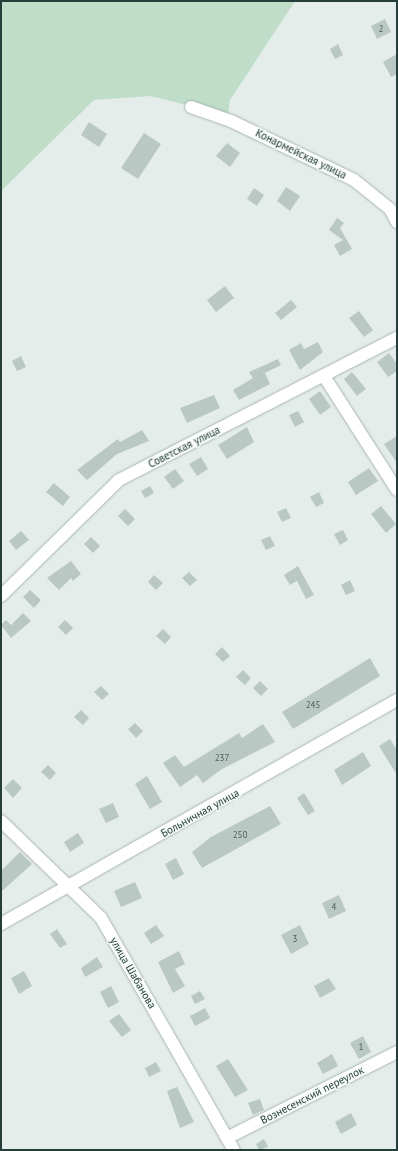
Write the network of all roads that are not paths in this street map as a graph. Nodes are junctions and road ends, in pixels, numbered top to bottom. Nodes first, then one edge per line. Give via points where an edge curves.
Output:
1 (191, 107) dead end
2 (397, 222) edge
3 (397, 338) edge
4 (324, 376) junction
5 (397, 490) edge
6 (1, 596) edge
7 (397, 700) edge
8 (1, 821) edge
9 (71, 885) junction
10 (1, 924) edge
11 (397, 1052) edge
12 (227, 1138) junction
13 (234, 1150) edge

1 - 2 street, Конармейская улица via 231,121 354,180 390,209
3 - 4 street, Советская улица
4 - 5 street
4 - 6 street, Советская улица via 119,480
7 - 9 street, Больничная улица
8 - 9 street, улица Шабанова
9 - 10 street, Больничная улица
9 - 12 street, улица Шабанова via 102,918
11 - 12 street, Вознесенский переулок
12 - 13 street, улица Шабанова

